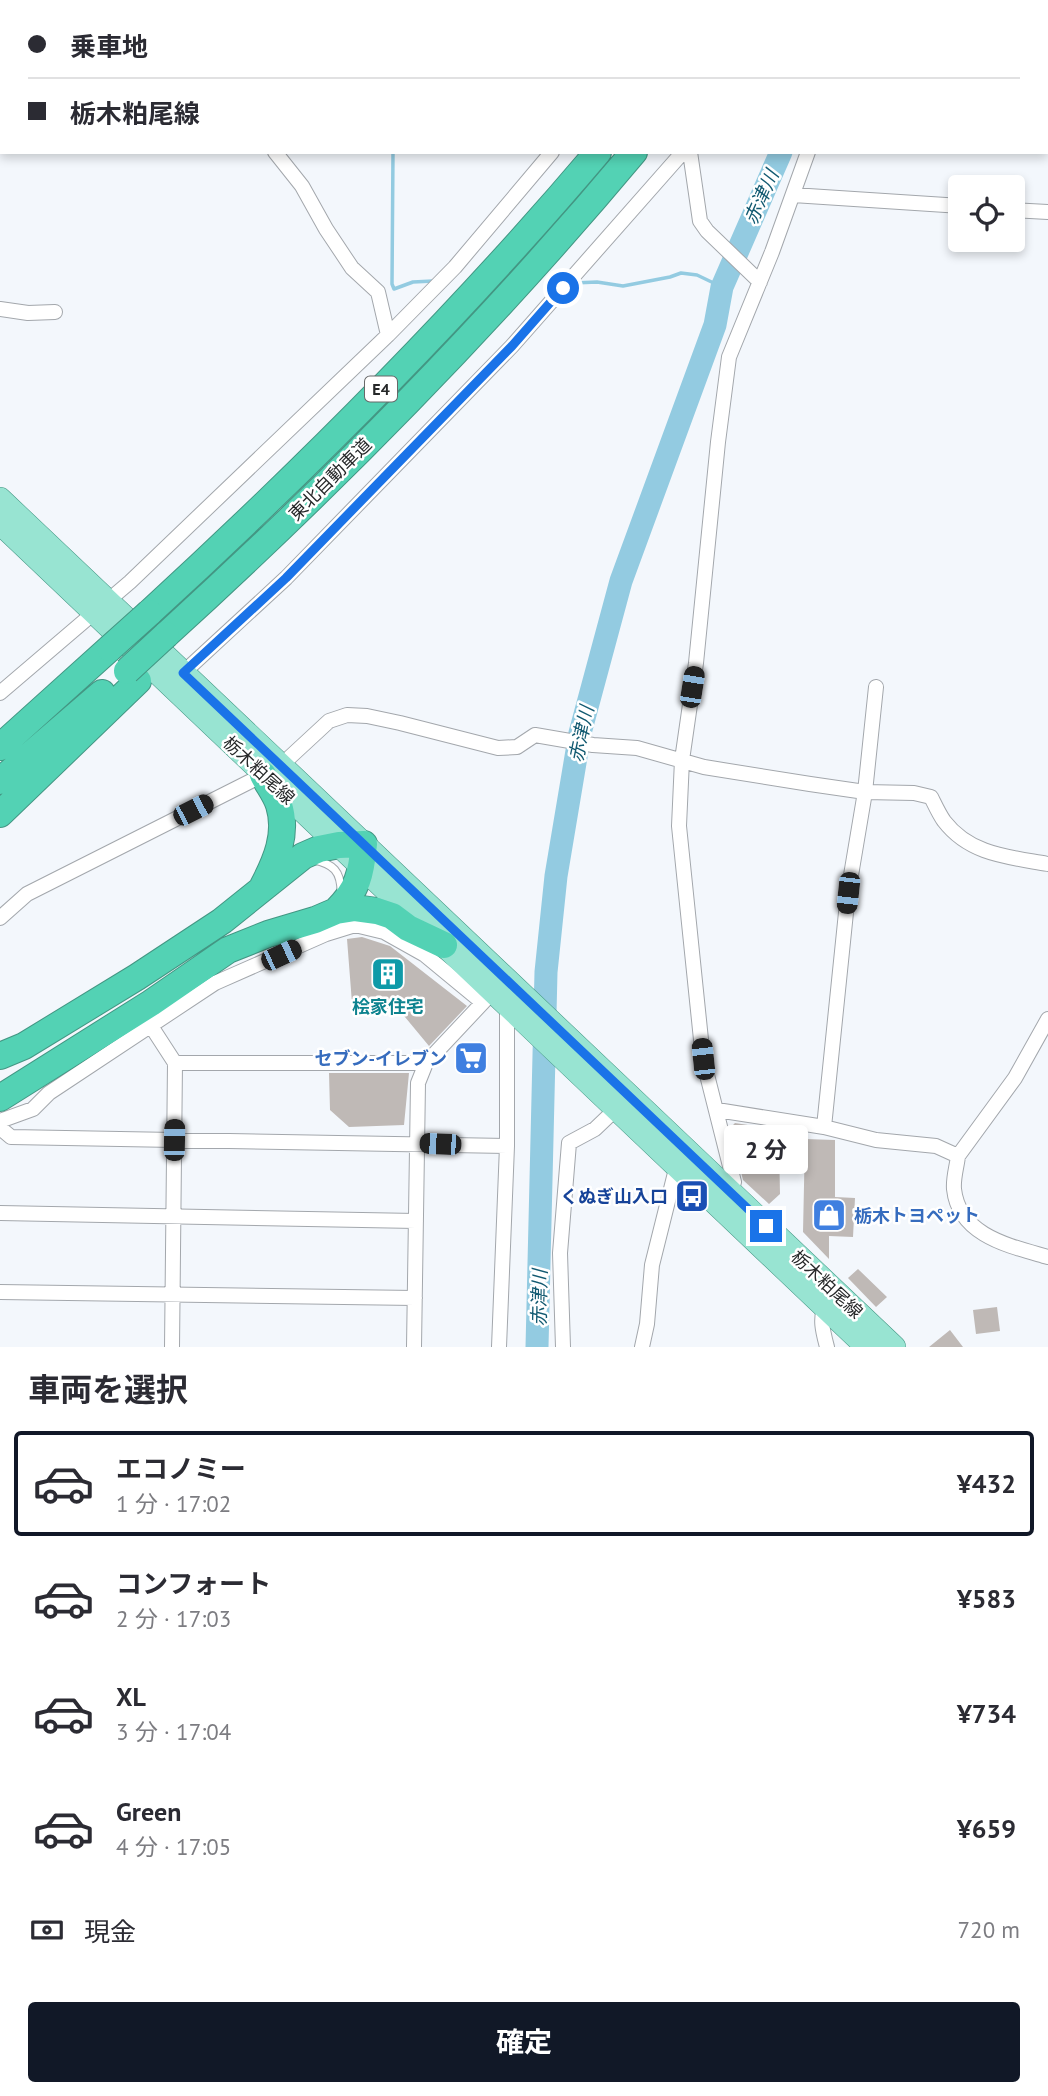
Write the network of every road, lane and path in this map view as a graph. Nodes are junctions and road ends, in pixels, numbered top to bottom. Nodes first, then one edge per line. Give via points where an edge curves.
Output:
1 (277, 154) edge
2 (550, 154) edge
3 (596, 154) edge
4 (632, 154) edge
5 (680, 154) edge
6 (690, 154) edge
7 (807, 154) edge
8 (793, 195) junction
9 (948, 205) edge
10 (1025, 211) edge
11 (1048, 212) edge
12 (760, 282) junction
13 (0, 309) edge
14 (55, 312) dead end
15 (388, 335) junction
16 (0, 499) edge
17 (0, 523) edge
18 (101, 606) junction
19 (183, 673) junction
20 (132, 676) junction
21 (876, 687) dead end
22 (0, 693) edge
23 (0, 747) edge
24 (681, 760) junction
25 (272, 769) junction
26 (0, 780) edge
27 (865, 792) junction
28 (0, 814) edge
29 (355, 852) junction
30 (1048, 864) edge
31 (293, 865) junction
32 (260, 891) junction
33 (336, 911) junction
34 (0, 918) edge
35 (444, 945) junction
36 (504, 997) junction
37 (1048, 1019) edge
38 (151, 1026) junction
39 (51, 1029) junction
40 (0, 1056) edge
41 (64, 1057) junction
42 (578, 1059) junction
43 (175, 1063) junction
44 (426, 1063) junction
45 (0, 1070) edge
46 (0, 1084) edge
47 (0, 1098) edge
48 (617, 1108) junction
49 (717, 1110) junction
50 (0, 1121) edge
51 (824, 1127) junction
52 (0, 1128) edge
53 (174, 1140) junction
54 (417, 1143) junction
55 (507, 1146) junction
56 (958, 1156) junction
57 (677, 1165) junction
58 (725, 1199) junction
59 (0, 1213) edge
60 (174, 1215) junction
61 (416, 1221) junction
62 (1048, 1257) edge
63 (0, 1292) edge
64 (173, 1294) junction
65 (415, 1298) junction
66 (829, 1299) junction
67 (172, 1347) edge
68 (414, 1347) edge
69 (499, 1347) edge
70 (563, 1347) edge
71 (642, 1347) edge
72 (827, 1347) edge
73 (867, 1347) edge
74 (894, 1347) edge

1 - 15 street via 302,186 352,268 378,292
2 - 15 street via 455,267
3 - 23 highway, 東北自動車道 / E4, bridge via 414,356 309,462
4 - 20 highway, 東北自動車道 / E4, bridge via 432,377
5 - 19 street via 512,346 286,578
6 - 12 street via 700,220
7 - 8 street
8 - 9 street
8 - 12 street
10 - 11 street
12 - 24 street via 729,357
13 - 14 street
15 - 18 street
16 - 18 main road, 栃木粕尾線
17 - 18 main road, 栃木粕尾線
18 - 19 main road, 栃木粕尾線
18 - 22 street
18 - 25 main road, 栃木粕尾線
19 - 25 main road, 栃木粕尾線
20 - 26 highway, 東北自動車道 / E4
20 - 28 highway
21 - 27 street
24 - 25 street via 637,748 535,735 517,747 498,748 400,723 347,715 329,721
24 - 27 street
24 - 49 street via 679,826 685,899 703,1059
25 - 29 main road, 栃木粕尾線
25 - 32 highway via 282,838
25 - 34 street via 27,894
27 - 30 street via 931,797 945,821 971,846
27 - 51 street via 848,893
29 - 31 highway via 319,849
29 - 33 highway via 359,880
29 - 35 main road, 栃木粕尾線
29 - 36 main road, 栃木粕尾線
31 - 32 highway
31 - 33 lane via 312,860 334,868 342,888
32 - 39 highway via 138,977
33 - 35 highway via 377,911
33 - 41 highway via 228,950
35 - 36 main road, 栃木粕尾線
36 - 38 street via 384,932 355,925 215,983
36 - 42 main road
36 - 44 street
36 - 55 street
37 - 56 street via 1015,1078
38 - 43 street
38 - 50 street via 49,1093 33,1109
39 - 40 highway
39 - 45 highway via 29,1054
41 - 46 highway
41 - 47 highway
42 - 48 main road, 栃木粕尾線
42 - 58 main road, 栃木粕尾線
43 - 44 street
43 - 53 street
44 - 54 street via 418,1083
48 - 57 main road, 栃木粕尾線
48 - 70 street via 595,1129 569,1143 560,1253
49 - 51 street
49 - 58 street via 734,1182
51 - 56 street via 936,1146
52 - 53 street via 11,1137
53 - 54 street
53 - 60 street
54 - 55 street
54 - 61 street
55 - 69 street
56 - 62 street via 954,1187 960,1212 977,1230 1007,1246
57 - 58 main road, 栃木粕尾線
57 - 71 street via 652,1265
58 - 66 main road, 栃木粕尾線
59 - 60 street
60 - 61 street
60 - 64 street
61 - 65 street
63 - 64 street
64 - 65 street
64 - 67 street
65 - 68 street
66 - 72 street via 821,1325
66 - 73 main road, 栃木粕尾線
66 - 74 main road, 栃木粕尾線

